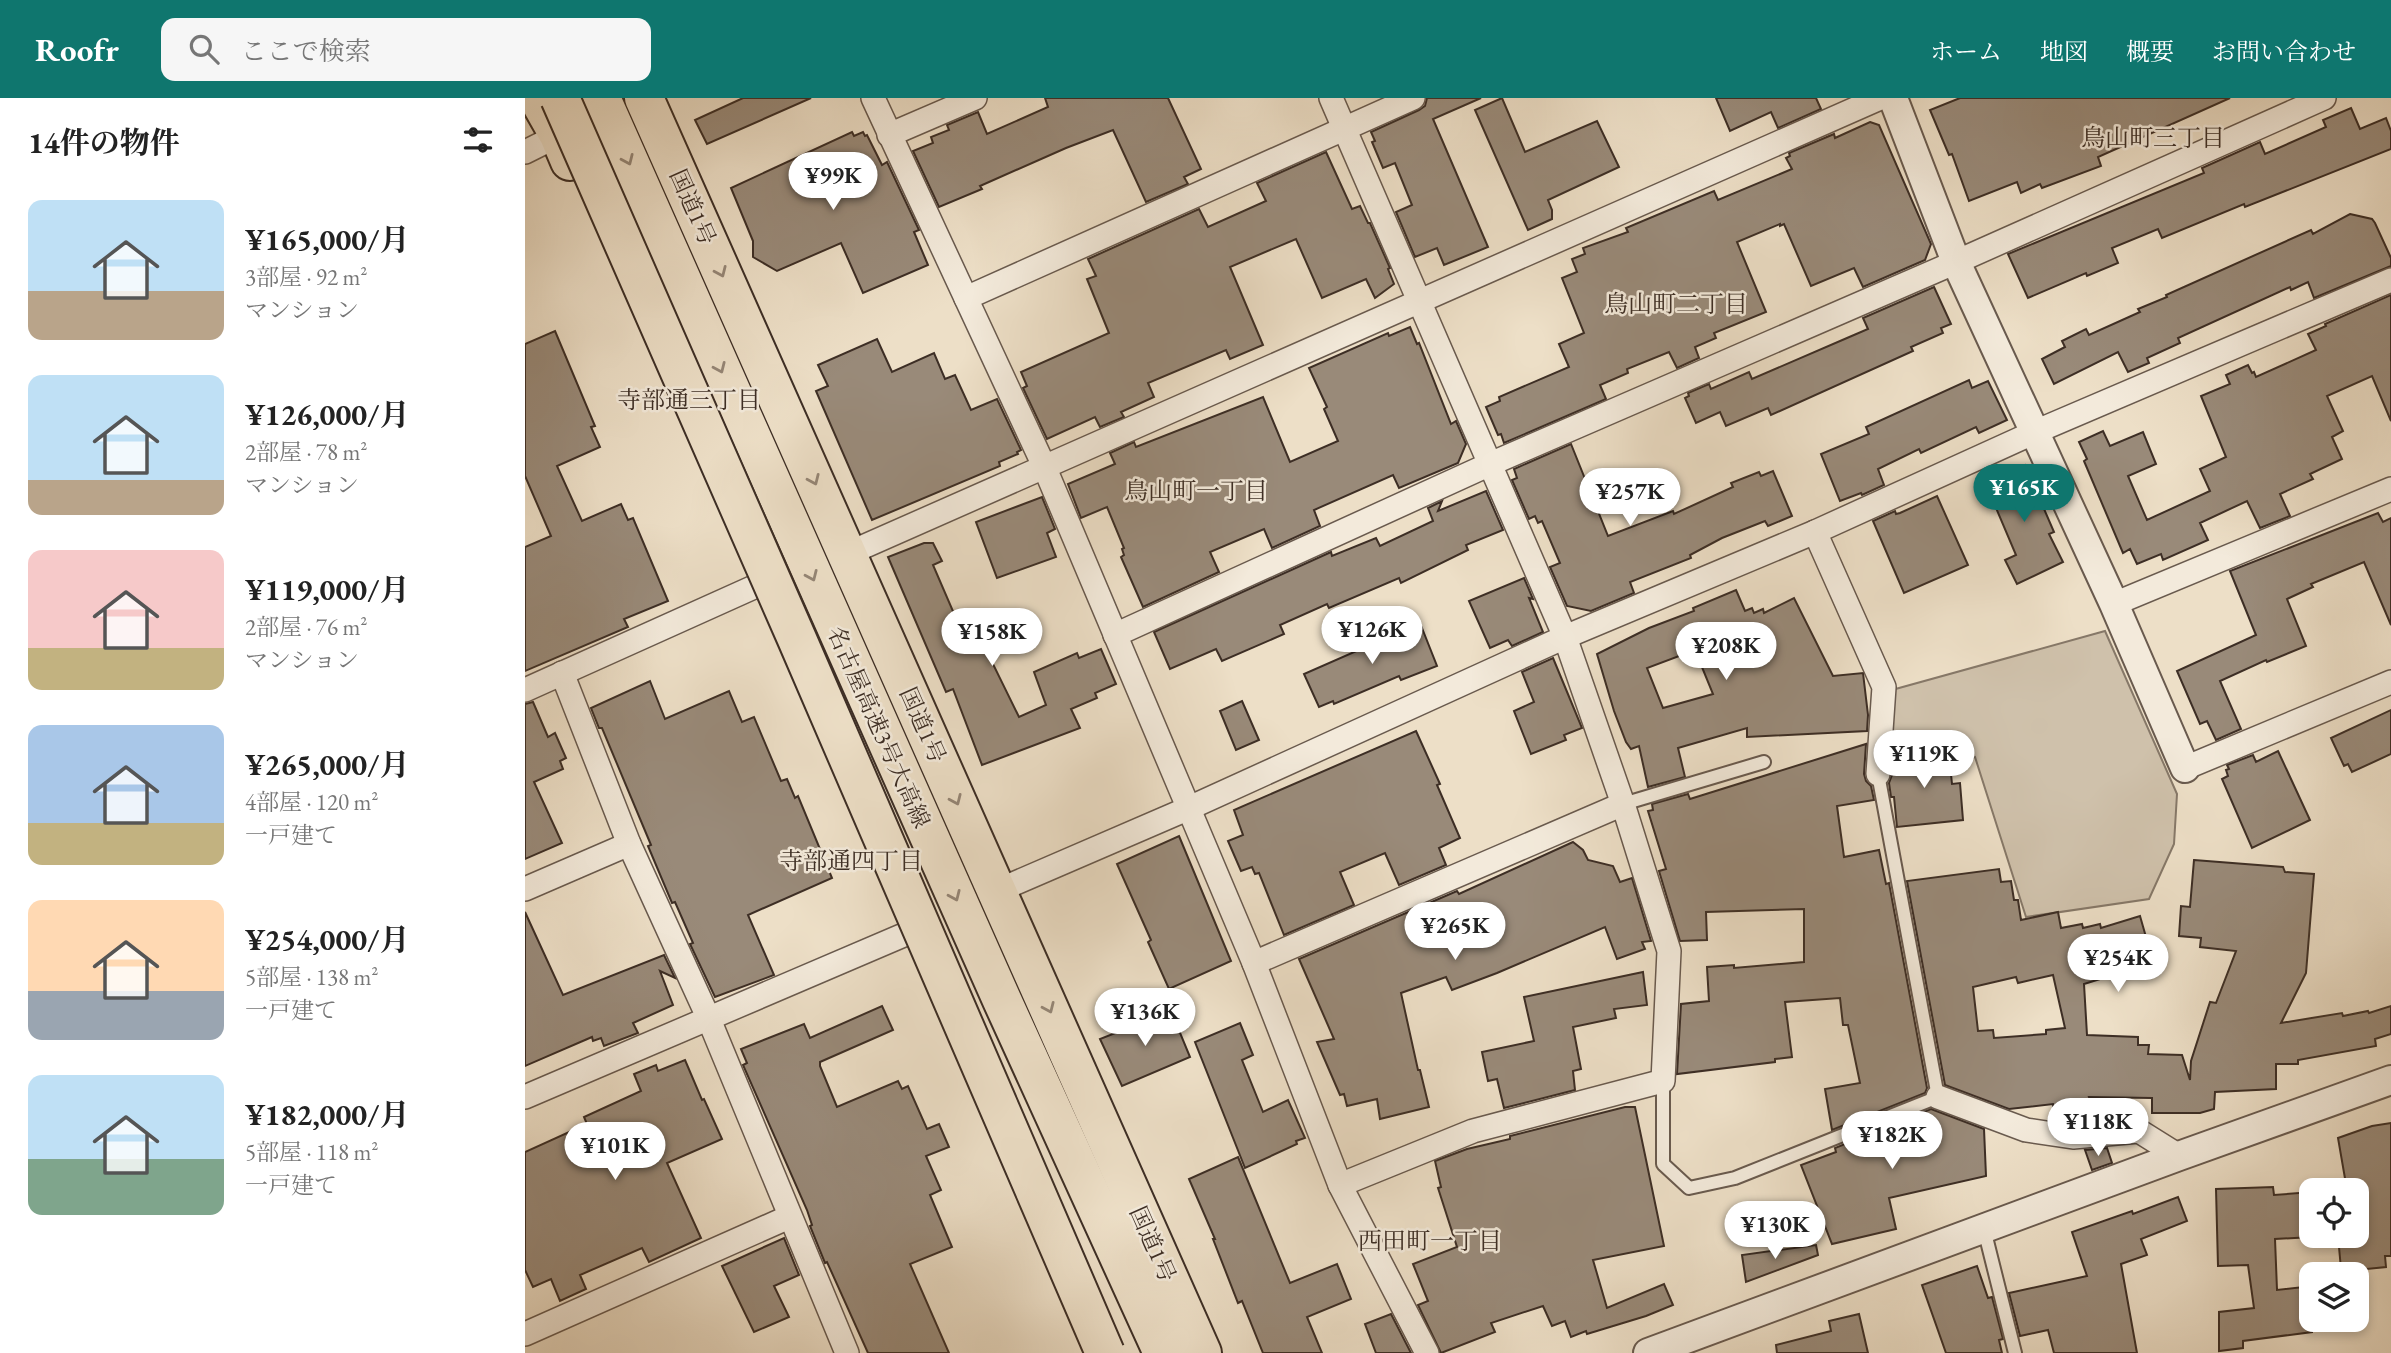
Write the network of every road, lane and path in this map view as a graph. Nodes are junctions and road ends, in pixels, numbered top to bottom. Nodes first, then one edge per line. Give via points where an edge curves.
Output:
1 (538, 98) edge
2 (601, 98) edge
3 (644, 98) edge
4 (873, 98) edge
5 (975, 98) edge
6 (1331, 98) edge
7 (1413, 98) edge
8 (1880, 98) edge
9 (1893, 98) edge
10 (2324, 98) edge
11 (560, 117) edge
12 (1343, 128) junction
13 (889, 135) junction
14 (525, 152) edge
15 (1957, 262) junction
16 (2391, 280) edge
17 (967, 298) junction
18 (1417, 302) junction
19 (2035, 432) junction
20 (1044, 466) junction
21 (1488, 466) junction
22 (2391, 489) edge
23 (1815, 532) junction
24 (847, 554) junction
25 (754, 587) junction
26 (2114, 604) junction
27 (1115, 635) junction
28 (1565, 637) junction
29 (562, 673) junction
30 (2391, 682) edge
31 (525, 690) edge
32 (1764, 762) dead end
33 (2185, 768) joint
34 (1878, 774) joint
35 (1623, 804) junction
36 (1187, 809) junction
37 (629, 844) junction
38 (525, 890) edge
39 (997, 891) junction
40 (906, 934) junction
41 (1254, 963) junction
42 (708, 1017) junction
43 (1031, 1065) junction
44 (2391, 1080) edge
45 (1663, 1081) junction
46 (525, 1097) edge
47 (1938, 1097) junction
48 (2179, 1156) junction
49 (1340, 1185) junction
50 (789, 1217) junction
51 (1984, 1229) junction
52 (525, 1334) edge
53 (847, 1353) edge
54 (1090, 1353) edge
55 (1105, 1353) edge
56 (1135, 1353) edge
57 (1163, 1353) edge
58 (1202, 1353) edge
59 (1427, 1353) edge
60 (1648, 1353) edge
61 (2015, 1353) edge

1 - 11 highway
2 -> 43 highway, 名古屋高速3号大高線
3 -> 24 highway, 国道1号
4 - 13 street
5 - 13 street
6 - 12 street
7 - 12 street
8 - 18 street
9 - 15 street
10 - 15 street
11 - 14 street
11 - 25 highway
11 - 55 highway, 名古屋高速3号大高線, bridge via 797,639
12 - 17 street
12 - 18 street
13 - 17 street
15 - 19 street
15 - 21 street
16 - 19 street
17 - 20 street
18 - 20 street
18 - 21 street
19 - 23 street
19 - 26 street
20 - 24 street
20 - 27 street
21 - 27 street
21 - 28 street
22 - 26 street
23 - 28 street
23 - 34 street via 1884,687
24 -> 39 highway, 国道1号
25 - 29 street
25 - 40 highway
26 - 33 street
27 - 36 street
28 - 35 street
28 - 36 street
29 - 31 street
29 - 37 street
30 - 33 street
32 - 35 lane
34 - 47 lane
35 - 41 street
35 - 45 street via 1669,951
36 - 39 street
36 - 41 street
37 - 38 street
37 - 42 street
39 -> 58 highway, 国道1号
40 - 42 street
40 - 54 highway
41 - 49 street
42 - 46 street
42 - 50 street
43 - 56 highway via 1085,1236
43 - 57 highway, 名古屋高速3号大高線
44 - 48 street
45 - 47 lane via 1663,1164 1689,1188 1735,1178
45 - 49 street via 1473,1131
47 - 48 street via 2027,1130 2073,1137 2139,1131
48 - 51 street
49 - 59 street
50 - 52 street
50 - 53 street
51 - 60 street
51 - 61 lane

